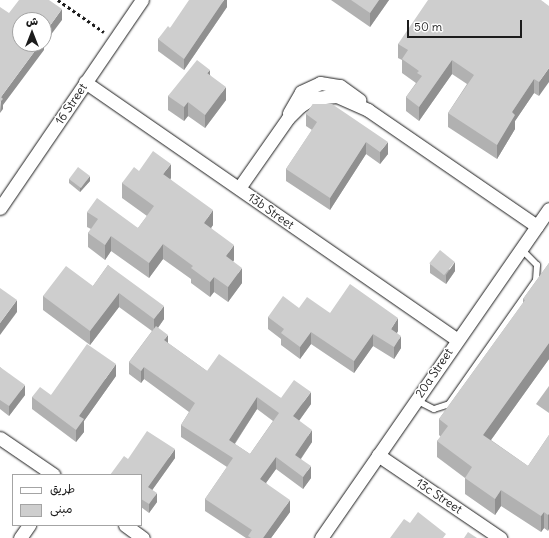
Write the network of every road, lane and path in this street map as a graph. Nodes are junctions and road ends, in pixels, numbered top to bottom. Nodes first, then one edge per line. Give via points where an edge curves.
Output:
1 (58, 0) edge
2 (142, 0) edge
3 (115, 40) junction
4 (85, 82) junction
5 (238, 188) junction
6 (0, 208) edge
7 (549, 209) edge
8 (537, 226) junction
9 (521, 249) junction
10 (457, 340) junction
11 (416, 400) junction
12 (0, 438) edge
13 (378, 455) junction
14 (53, 474) edge
15 (28, 526) edge
16 (126, 526) edge
17 (20, 538) edge
18 (143, 538) edge
19 (321, 538) edge
20 (500, 538) edge

1 - 3 path
2 - 3 street, 16 Street
3 - 4 street, 16 Street
4 - 5 street, 13b Street
4 - 6 street, 16 Street
5 - 8 street via 288,118 306,102 329,96 344,98 368,110
5 - 10 street, 13b Street
7 - 8 street, 20a Street
8 - 9 street, 20a Street
9 - 10 street, 20a Street
9 - 11 lane via 537,265 536,280 449,404 434,409
10 - 11 street, 20a Street
11 - 13 street, 20a Street
12 - 14 street
13 - 19 street, 20a Street
13 - 20 street, 13c Street
15 - 17 street
16 - 18 street

